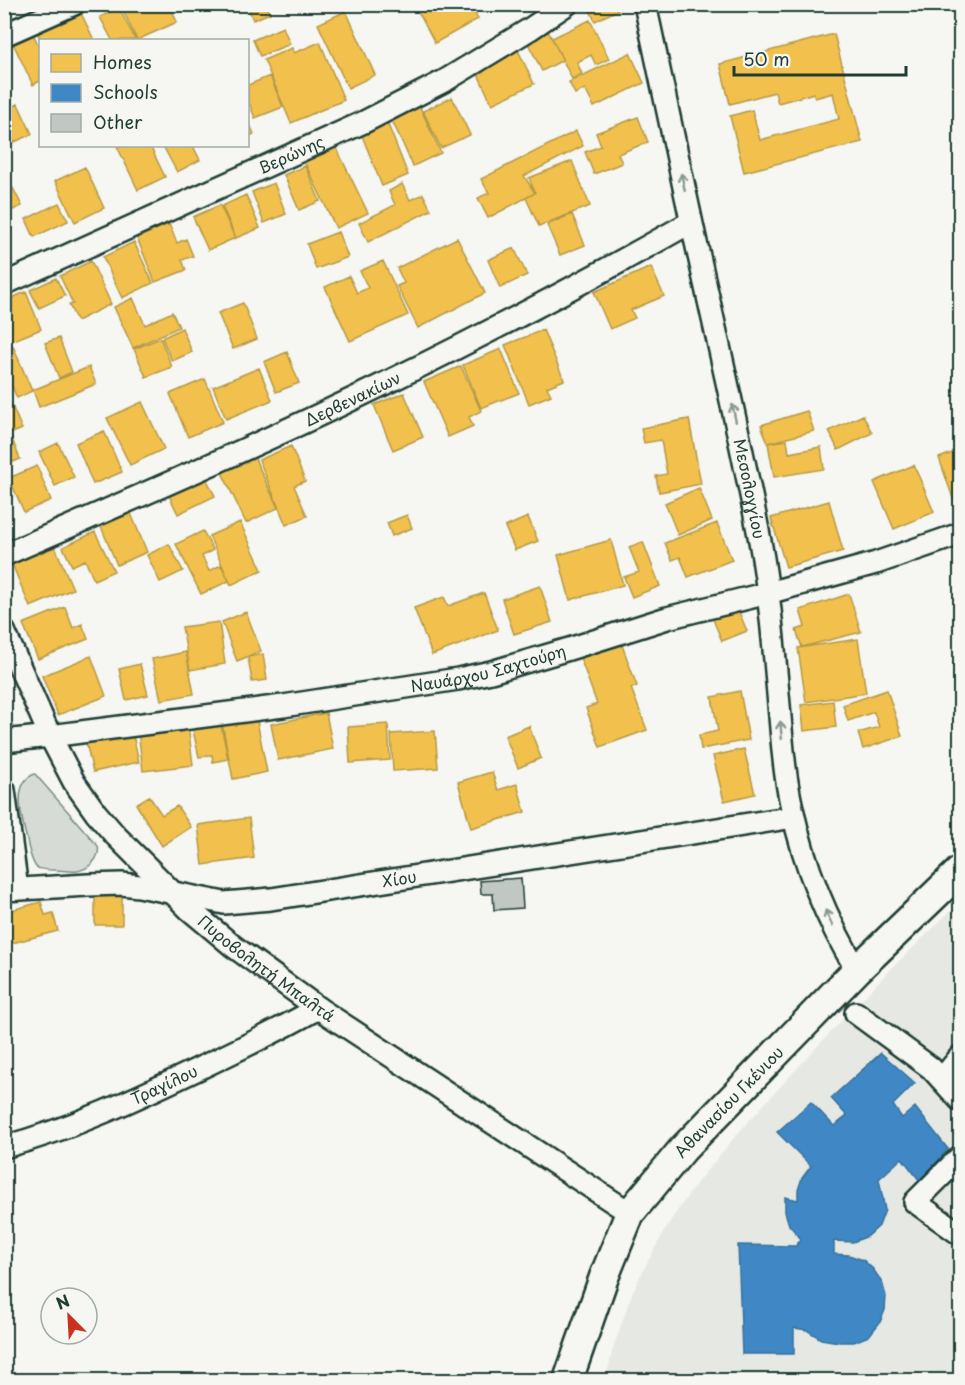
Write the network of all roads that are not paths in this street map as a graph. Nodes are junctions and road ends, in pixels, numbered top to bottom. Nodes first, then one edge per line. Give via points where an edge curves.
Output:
1 (74, 4) edge
2 (567, 4) edge
3 (645, 4) edge
4 (4, 35) edge
5 (691, 222) junction
6 (4, 284) edge
7 (960, 534) edge
8 (4, 555) edge
9 (768, 593) junction
10 (4, 631) edge
11 (50, 736) junction
12 (4, 741) edge
13 (4, 790) edge
14 (794, 817) junction
15 (960, 871) edge
16 (11, 890) edge
17 (171, 892) junction
18 (857, 970) junction
19 (318, 1008) junction
20 (856, 1013) dead end
21 (960, 1057) edge
22 (942, 1079) junction
23 (960, 1100) edge
24 (4, 1147) edge
25 (960, 1157) edge
26 (630, 1213) junction
27 (957, 1232) dead end
28 (568, 1380) edge

1 - 4 street
2 - 6 street, Βερώνης via 446,80 364,122
5 -> 3 street, Μεσολογγίου
5 - 8 street, Δερβενακίων via 392,380
9 -> 5 street, Μεσολογγίου via 746,472
7 - 9 street, Ναυάρχου Σαχτούρη via 876,563
9 - 11 street, Ναυάρχου Σαχτούρη via 458,679
14 -> 9 street, Μεσολογγίου via 784,759
10 - 11 street, Πυροβολητή Μπαλτά
11 - 12 street, Ναυάρχου Σαχτούρη
11 - 17 street, Πυροβολητή Μπαλτά via 85,798
13 - 16 street
14 - 17 street, Χίου via 271,899 224,903
18 -> 14 street, Μεσολογγίου via 823,904
15 - 18 street, Αθανασίου Γκένιου
16 - 17 street, Χίου via 122,884
17 - 19 street, Πυροβολητή Μπαλτά via 233,946
18 - 26 street, Αθανασίου Γκένιου via 683,1149
19 - 24 street, Τραγίλου via 109,1111
19 - 26 street, Πυροβολητή Μπαλτά
20 - 22 street
21 - 22 street
22 - 23 street
25 - 27 street via 915,1202
26 - 28 street, Αθανασίου Γκένιου

